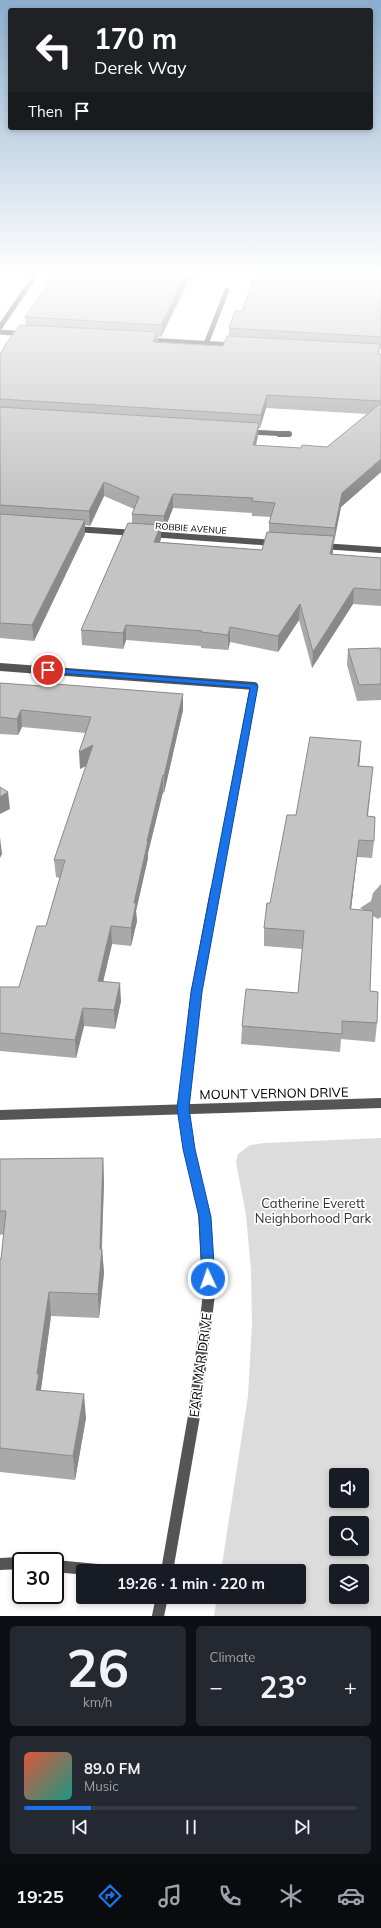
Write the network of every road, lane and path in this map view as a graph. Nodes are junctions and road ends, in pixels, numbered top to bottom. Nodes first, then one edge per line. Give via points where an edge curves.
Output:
1 (242, 431) edge
2 (289, 434) dead end
3 (71, 529) edge
4 (278, 543) edge
5 (318, 546) edge
6 (381, 550) edge
7 (0, 667) edge
8 (381, 1104) edge
9 (183, 1108) junction
10 (0, 1115) edge
11 (12, 1563) edge
12 (0, 1564) edge
13 (168, 1564) edge
14 (64, 1567) edge
15 (76, 1568) edge
16 (161, 1604) edge
17 (158, 1616) edge

1 - 2 street
3 - 4 street, ROBBIE AVENUE
5 - 6 street
7 - 9 street, EARLMAR DRIVE via 254,686 196,992
8 - 9 street, MOUNT VERNON DRIVE
9 - 10 street, MOUNT VERNON DRIVE
9 - 13 street, EARLMAR DRIVE via 189,1149 205,1217 210,1294 194,1416
11 - 12 street
14 - 15 street
16 - 17 street

